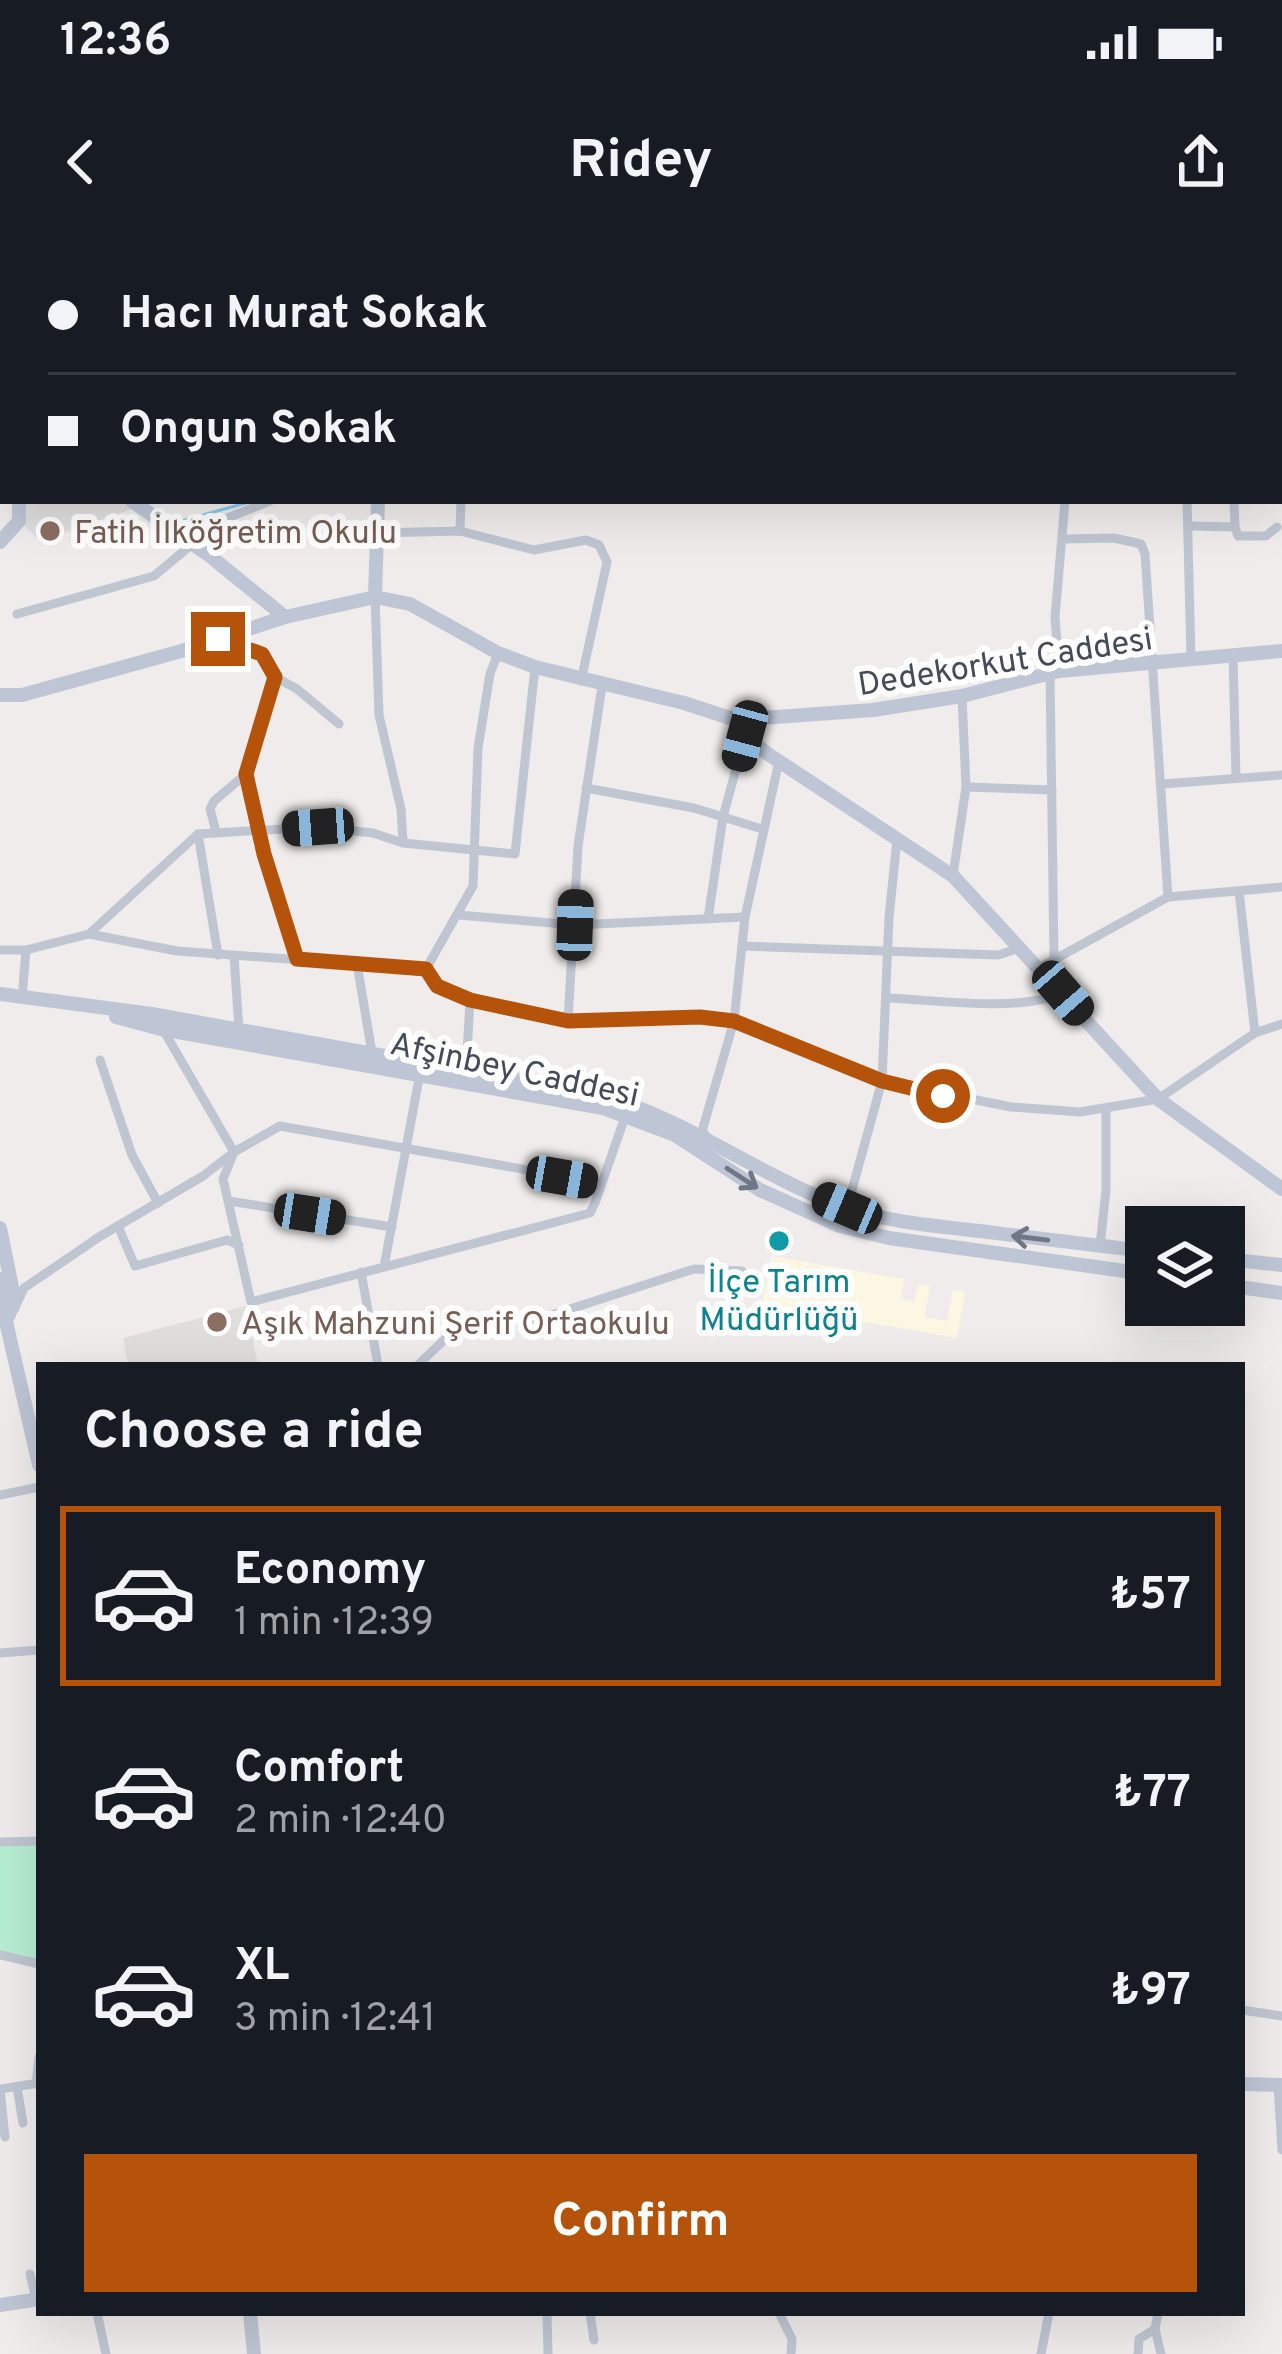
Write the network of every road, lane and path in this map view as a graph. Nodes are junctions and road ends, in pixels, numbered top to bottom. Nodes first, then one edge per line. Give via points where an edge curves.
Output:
1 (19, 504) edge
2 (136, 504) edge
3 (262, 504) edge
4 (378, 504) edge
5 (461, 504) edge
6 (1065, 504) edge
7 (1187, 504) edge
8 (1234, 504) edge
9 (1188, 526) junction
10 (1235, 527) junction
11 (1277, 527) dead end
12 (460, 531) junction
13 (375, 533) junction
14 (1063, 539) junction
15 (0, 542) edge
16 (192, 545) junction
17 (375, 598) junction
18 (17, 614) dead end
19 (285, 617) junction
20 (218, 639) junction
21 (1282, 651) edge
22 (498, 653) junction
23 (1232, 654) junction
24 (1191, 657) junction
25 (1154, 661) junction
26 (535, 668) junction
27 (1054, 672) junction
28 (275, 677) junction
29 (581, 681) junction
30 (602, 686) junction
31 (0, 695) edge
32 (962, 696) junction
33 (736, 720) junction
34 (339, 724) dead end
35 (745, 736) junction
36 (779, 761) junction
37 (246, 774) junction
38 (1282, 775) edge
39 (1236, 778) junction
40 (1163, 784) junction
41 (967, 787) junction
42 (586, 788) junction
43 (1052, 790) junction
44 (723, 817) junction
45 (762, 829) junction
46 (259, 830) junction
47 (216, 832) junction
48 (198, 834) junction
49 (897, 840) junction
50 (403, 843) junction
51 (472, 852) junction
52 (953, 876) junction
53 (1282, 887) edge
54 (1239, 891) junction
55 (1168, 897) junction
56 (460, 915) junction
57 (746, 917) junction
58 (709, 919) junction
59 (575, 925) junction
60 (88, 934) junction
61 (742, 946) junction
62 (1020, 948) junction
63 (0, 950) edge
64 (26, 950) junction
65 (888, 954) junction
66 (218, 955) junction
67 (234, 956) junction
68 (297, 959) junction
69 (1054, 960) junction
70 (357, 964) junction
71 (1039, 968) junction
72 (426, 969) junction
73 (1063, 993) junction
74 (0, 994) edge
75 (22, 998) junction
76 (887, 998) junction
77 (470, 1000) junction
78 (568, 1021) junction
79 (734, 1021) junction
80 (162, 1023) junction
81 (1282, 1024) edge
82 (239, 1030) junction
83 (1255, 1033) junction
84 (372, 1053) junction
85 (100, 1060) dead end
86 (421, 1068) junction
87 (466, 1070) junction
88 (882, 1081) junction
89 (1159, 1100) junction
90 (627, 1109) junction
91 (1106, 1110) junction
92 (708, 1138) junction
93 (405, 1150) junction
94 (234, 1152) junction
95 (203, 1176) junction
96 (224, 1179) junction
97 (1278, 1182) edge
98 (601, 1184) junction
99 (229, 1202) junction
100 (158, 1203) junction
101 (847, 1208) junction
102 (118, 1226) junction
103 (392, 1227) junction
104 (0, 1228) edge
105 (239, 1245) junction
106 (1100, 1246) junction
107 (1125, 1249) edge
108 (1245, 1261) edge
109 (1282, 1265) edge
110 (385, 1267) junction
111 (742, 1270) dead end
112 (1125, 1271) edge
113 (361, 1272) junction
114 (0, 1279) edge
115 (1245, 1288) edge
116 (1282, 1293) edge
117 (3, 1327) edge
118 (377, 1362) edge
119 (421, 1362) edge
120 (36, 1454) edge
121 (36, 1488) edge
122 (0, 1495) edge
123 (36, 1650) edge
124 (0, 1653) edge
125 (36, 1841) edge
126 (0, 1842) edge
127 (0, 1955) edge
128 (36, 1963) edge
129 (1245, 2010) edge
130 (1282, 2016) edge
131 (36, 2084) edge
132 (1245, 2084) edge
133 (1280, 2085) edge
134 (17, 2086) junction
135 (22, 2123) dead end
136 (5, 2137) dead end
137 (1282, 2150) edge
138 (30, 2274) dead end
139 (36, 2296) edge
140 (36, 2300) edge
141 (0, 2305) edge
142 (98, 2316) edge
143 (250, 2316) edge
144 (547, 2316) edge
145 (590, 2316) edge
146 (780, 2316) edge
147 (1048, 2316) edge
148 (1158, 2316) edge
149 (1155, 2329) junction
150 (594, 2340) dead end
151 (106, 2354) edge
152 (254, 2354) edge
153 (548, 2354) edge
154 (791, 2354) edge
155 (1041, 2354) edge
156 (1138, 2354) edge
157 (1161, 2354) edge

1 - 15 street via 19,521
2 - 16 street
3 - 16 street via 220,521
4 - 13 street
5 - 12 street
6 - 14 street
7 - 9 street
8 - 10 street
9 - 10 street
9 - 24 street
10 - 11 street via 1238,536 1266,536
12 - 13 street
12 - 29 street via 534,550 586,540 605,552
13 - 17 street
14 - 25 street via 1141,544
14 - 27 street
16 - 18 street via 154,577
16 - 19 street
17 - 19 street
17 - 22 street via 410,604
17 - 50 street via 379,715
19 - 20 street
20 - 28 street via 262,654
20 - 31 street
21 - 23 street, Dedekorkut Caddesi
22 - 26 street
22 - 51 street via 478,748
23 - 24 street, Dedekorkut Caddesi
23 - 39 street
24 - 25 street, Dedekorkut Caddesi
25 - 27 street, Dedekorkut Caddesi
25 - 40 street
26 - 29 street
26 - 51 street via 515,854
27 - 32 street, Dedekorkut Caddesi
27 - 43 street
28 - 34 street
28 - 37 street
29 - 30 street
30 - 33 street
30 - 42 street
32 - 33 street, Dedekorkut Caddesi
32 - 41 street
33 - 35 street
35 - 36 street
35 - 44 street
36 - 45 street
36 - 49 street
37 - 46 street
37 - 47 street via 214,801
38 - 39 street
39 - 40 street
40 - 55 street
41 - 43 street
41 - 52 street
42 - 44 street
42 - 59 street
43 - 69 street
44 - 45 street
44 - 58 street
45 - 57 street
46 - 47 street
46 - 50 street via 318,827
46 - 68 street
47 - 48 street
48 - 60 street
48 - 66 street
49 - 52 street
49 - 65 street
50 - 51 street
51 - 56 street via 473,886
52 - 62 street
53 - 54 street
54 - 55 street
54 - 83 street
55 - 69 street
56 - 59 street
56 - 72 street
57 - 58 street
57 - 61 street
58 - 59 street
59 - 78 street
60 - 64 street
60 - 66 street
61 - 65 street
61 - 79 street
62 - 65 street
62 - 71 street
63 - 64 street
64 - 75 street
65 - 76 street
66 - 67 street
67 - 68 street
67 - 82 street
68 - 70 street
69 - 71 street
70 - 72 street
70 - 84 street
71 - 73 street
72 - 77 street via 437,986
73 - 76 street via 1008,1001
73 - 89 street
74 - 75 street, Afşinbey Caddesi
75 - 80 street, Afşinbey Caddesi
76 - 88 street
77 - 78 street
77 - 87 street
78 - 79 street
79 - 88 street
79 - 92 street via 702,1131
80 - 82 street, Afşinbey Caddesi
80 - 86 street, Afşinbey Caddesi
80 - 94 street
81 - 83 street
82 - 84 street, Afşinbey Caddesi
83 - 89 street
84 - 86 street, Afşinbey Caddesi
85 - 100 street via 132,1155
86 - 87 street, Afşinbey Caddesi
86 - 90 street, Afşinbey Caddesi
86 - 93 street
87 - 90 street, Afşinbey Caddesi
88 - 91 street via 1011,1107
88 - 101 street
89 - 91 street
89 - 97 street
90 - 92 street, Afşinbey Caddesi
90 - 98 street
90 -> 112 street, Afşinbey Caddesi via 760,1190 840,1226
91 - 106 street
92 - 101 street, Afşinbey Caddesi via 764,1173
93 - 94 street via 280,1126
93 - 98 street
93 - 103 street
94 - 95 street
94 - 96 street
95 - 96 street
95 - 100 street
96 - 99 street
98 - 110 street via 590,1213
99 - 103 street
99 - 105 street
100 - 102 street
106 -> 101 street, Afşinbey Caddesi
102 - 105 street via 135,1266 227,1240
102 - 117 street via 24,1288
103 - 110 street
104 - 117 street via 14,1292
105 - 113 street via 251,1302
106 - 107 street, Afşinbey Caddesi
108 - 109 street
110 - 113 street
111 - 119 street via 694,1269 539,1318 468,1323
113 - 118 street
114 - 117 street
115 - 116 street
117 - 120 street
121 - 122 street
123 - 124 street
125 - 126 street
127 - 128 street
129 - 130 street
131 - 134 street
132 - 133 street
133 - 137 street
134 - 135 street
134 - 136 street via 0,2089
138 - 139 street
140 - 141 street
142 - 151 street
143 - 152 street
144 - 153 street
145 - 150 street
146 - 154 street
147 - 155 street
148 - 149 street
149 - 156 street via 1139,2339
149 - 157 street

